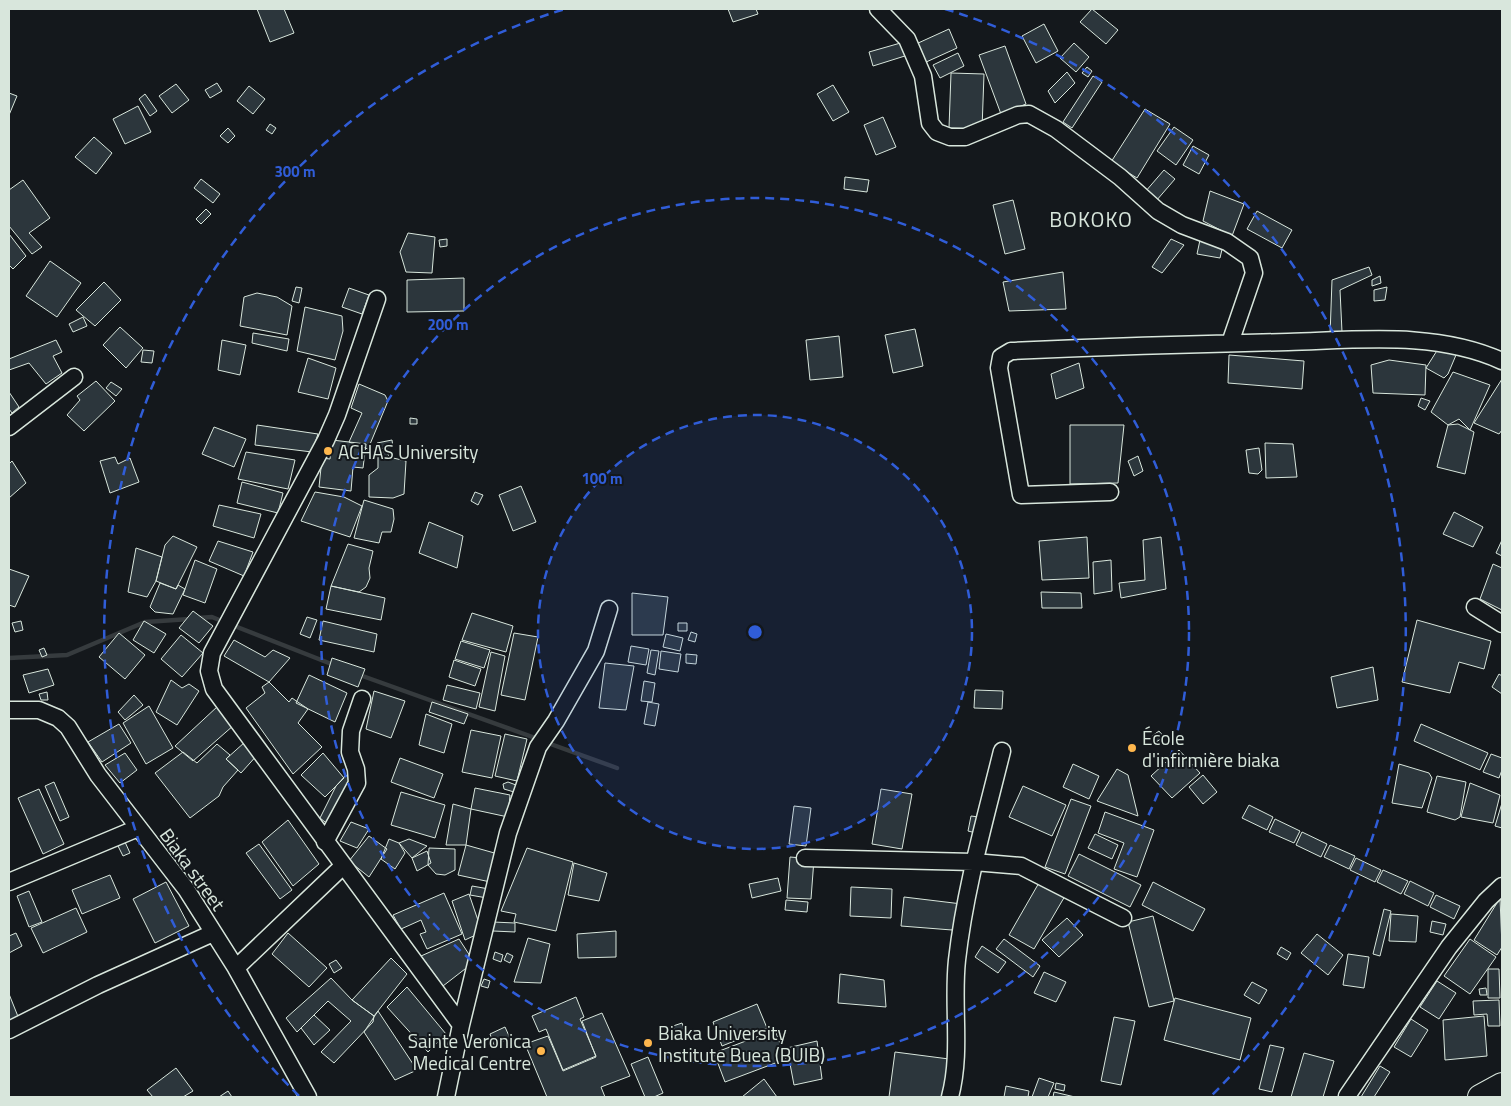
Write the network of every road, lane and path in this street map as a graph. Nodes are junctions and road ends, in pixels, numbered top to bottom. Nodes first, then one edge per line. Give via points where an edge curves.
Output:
1 (878, 9) edge
2 (378, 299) dead end
3 (1230, 343) junction
4 (1502, 361) edge
5 (74, 377) dead end
6 (9, 428) edge
7 (1110, 492) dead end
8 (1475, 607) dead end
9 (609, 609) dead end
10 (1502, 624) edge
11 (362, 698) dead end
12 (9, 710) edge
13 (1002, 751) dead end
14 (138, 828) junction
15 (325, 842) junction
16 (805, 858) dead end
17 (974, 862) junction
18 (343, 866) junction
19 (9, 882) edge
20 (1502, 886) edge
21 (1123, 918) dead end
22 (213, 932) junction
23 (236, 968) junction
24 (461, 1025) junction
25 (9, 1030) edge
26 (1502, 1085) edge
27 (1347, 1096) dead end
28 (308, 1097) edge
29 (446, 1097) edge
30 (950, 1097) edge
31 (1480, 1097) edge

1 - 3 street via 907,39 923,76 930,123 937,132 950,138 965,137 1018,115 1029,114 1056,129 1120,177 1158,211 1182,225 1227,242 1250,258 1254,273
2 - 15 street via 337,416 212,653 209,671 214,689
3 - 4 street via 1439,341 1486,353
3 - 7 street via 1011,351 1000,356 999,368 1021,495
5 - 6 street
8 - 10 street
9 - 24 street via 596,652 538,747 508,833
11 - 15 street via 351,731 350,752 357,783
12 - 14 street, Biaka street via 39,710 58,718
13 - 17 street
14 - 19 street
14 - 22 street, Biaka street via 186,888
15 - 18 street
16 - 17 street
17 - 21 street via 1021,866
17 - 30 street via 957,962 956,1074
18 - 23 street
18 - 24 street
20 - 27 street via 1449,948
22 - 23 street, Biaka street
22 - 25 street via 98,984
23 - 28 street, Biaka street
24 - 29 street
26 - 31 highway

